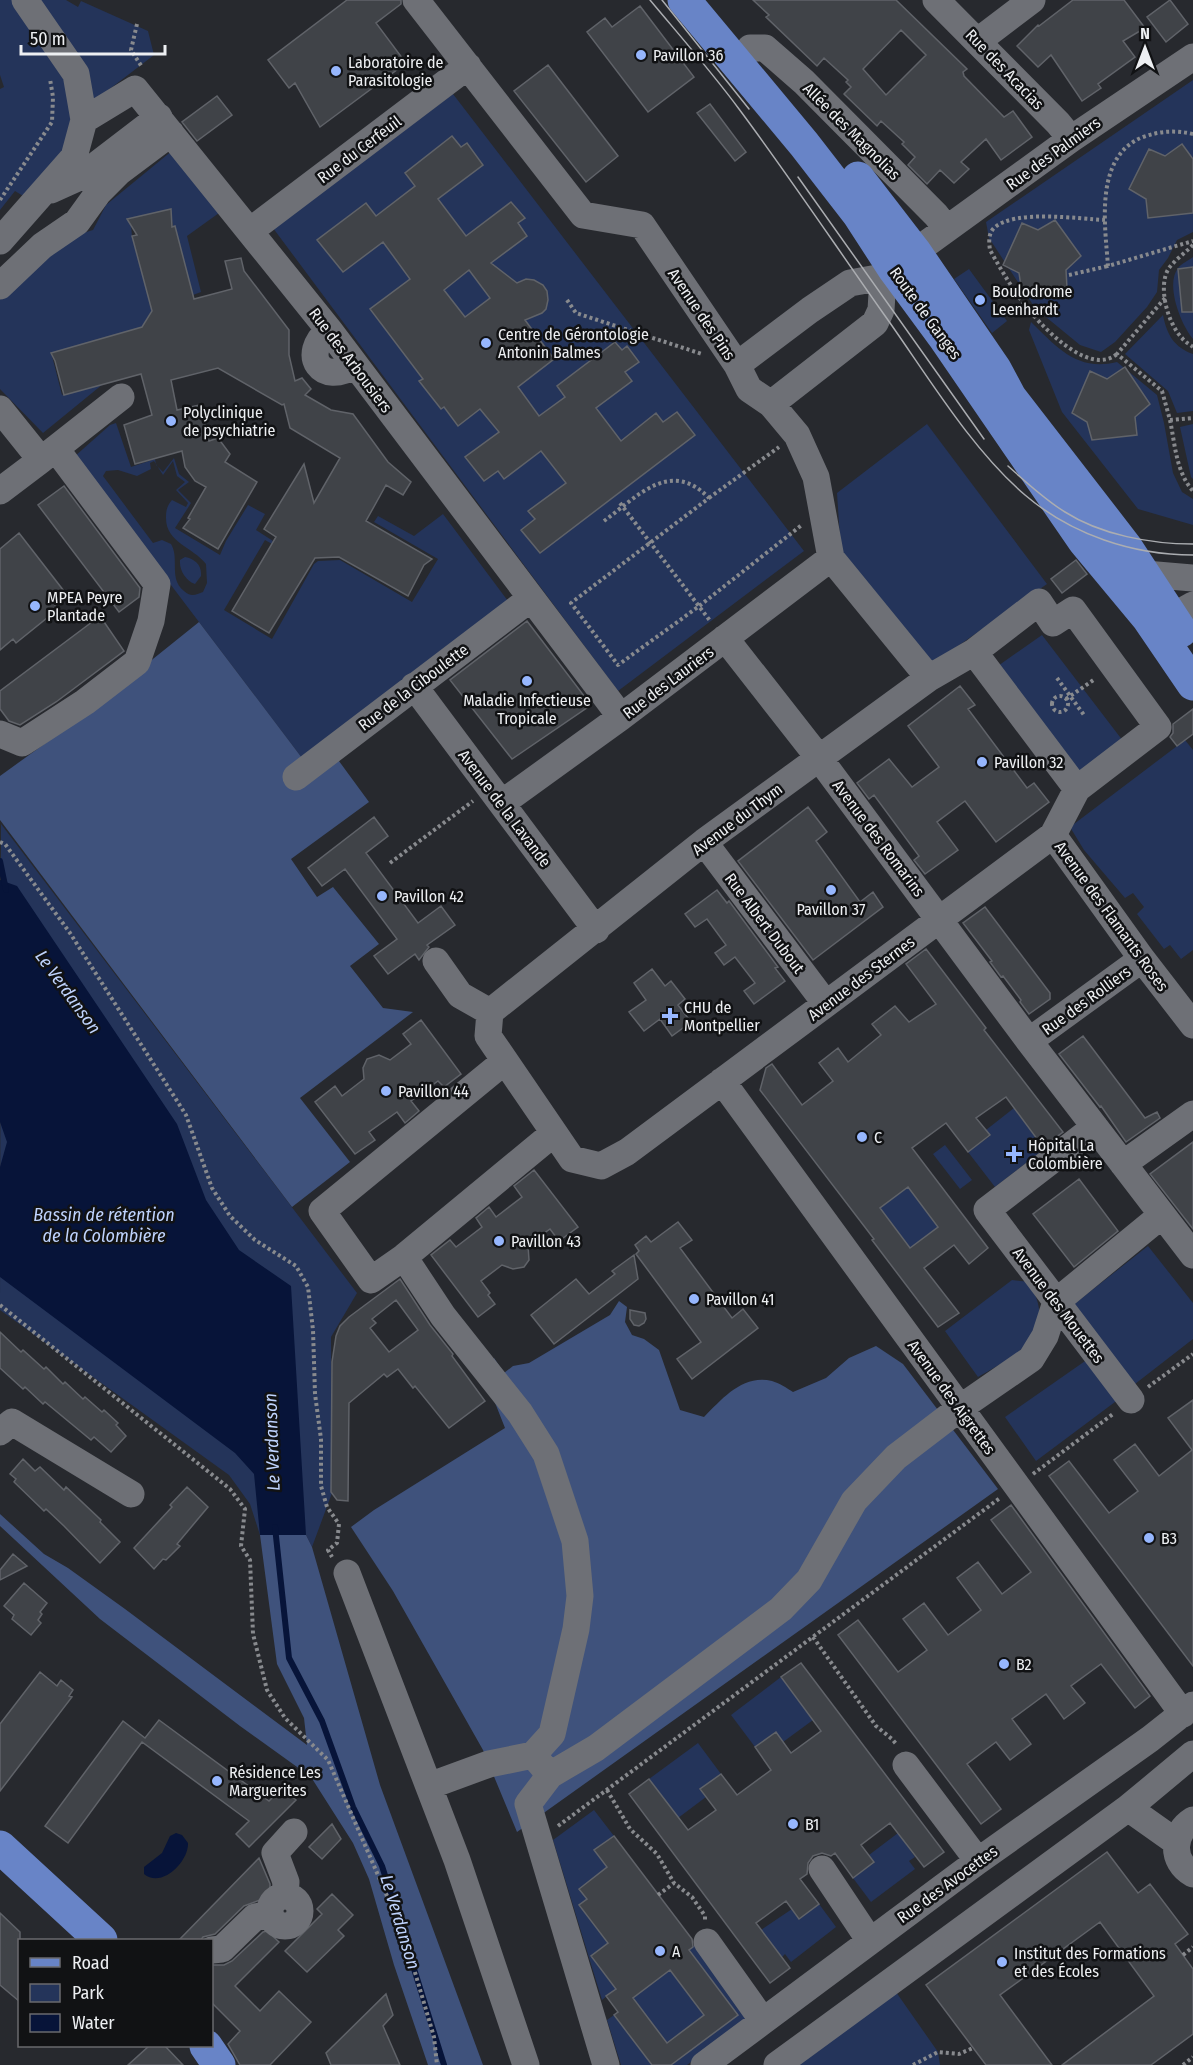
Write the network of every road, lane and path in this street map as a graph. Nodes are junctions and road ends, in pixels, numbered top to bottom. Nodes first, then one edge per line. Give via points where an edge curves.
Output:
1 (25, 0) edge
2 (416, 0) edge
3 (684, 0) edge
4 (710, 0) edge
5 (936, 0) edge
6 (1032, 0) edge
7 (137, 24) dead end
8 (978, 41) junction
9 (750, 48) junction
10 (1193, 57) edge
11 (468, 66) junction
12 (143, 68) dead end
13 (49, 72) dead end
14 (84, 120) junction
15 (165, 125) junction
16 (1193, 134) edge
17 (1071, 139) junction
18 (44, 193) junction
19 (0, 200) edge
20 (1105, 220) junction
21 (947, 229) junction
22 (250, 231) junction
23 (0, 242) edge
24 (1193, 243) edge
25 (900, 264) junction
26 (1108, 266) junction
27 (1069, 275) dead end
28 (0, 285) edge
29 (1165, 298) junction
30 (567, 300) dead end
31 (1193, 347) edge
32 (1117, 354) junction
33 (737, 365) junction
34 (121, 398) dead end
35 (771, 404) junction
36 (0, 409) edge
37 (1193, 418) edge
38 (1170, 420) junction
39 (797, 435) junction
40 (49, 454) junction
41 (0, 491) edge
42 (1193, 491) edge
43 (709, 498) junction
44 (622, 505) junction
45 (823, 509) junction
46 (604, 521) dead end
47 (650, 542) junction
48 (831, 558) junction
49 (1145, 574) junction
50 (1193, 578) edge
51 (530, 598) junction
52 (698, 607) junction
53 (1183, 627) edge
54 (725, 638) junction
55 (974, 652) junction
56 (1114, 666) junction
57 (929, 678) junction
58 (1057, 678) dead end
59 (1193, 684) edge
60 (414, 686) junction
61 (1068, 698) junction
62 (1084, 715) dead end
63 (621, 717) junction
64 (0, 734) edge
65 (819, 758) junction
66 (296, 777) dead end
67 (1077, 789) junction
68 (496, 795) junction
69 (1053, 835) junction
70 (0, 842) edge
71 (704, 842) junction
72 (390, 863) dead end
73 (940, 919) junction
74 (596, 930) junction
75 (1142, 959) junction
76 (436, 961) dead end
77 (826, 1004) junction
78 (499, 1005) junction
79 (1193, 1025) edge
80 (1029, 1041) junction
81 (505, 1061) junction
82 (722, 1081) junction
83 (1193, 1114) edge
84 (1095, 1127) junction
85 (554, 1133) junction
86 (1123, 1164) junction
87 (1162, 1215) junction
88 (1193, 1255) edge
89 (404, 1257) junction
90 (1056, 1302) junction
91 (0, 1305) edge
92 (1193, 1354) edge
93 (1131, 1400) junction
94 (960, 1408) junction
95 (0, 1432) edge
96 (1017, 1486) junction
97 (131, 1494) dead end
98 (347, 1573) joint
99 (813, 1637) junction
100 (1190, 1708) edge
101 (1193, 1754) edge
102 (542, 1765) junction
103 (906, 1765) joint
104 (429, 1786) junction
105 (607, 1790) junction
106 (1128, 1808) junction
107 (1193, 1820) edge
108 (552, 1830) dead end
109 (294, 1832) dead end
110 (1176, 1842) junction
111 (0, 1847) edge
112 (978, 1861) junction
113 (822, 1869) dead end
114 (1193, 1874) edge
115 (674, 1883) junction
116 (658, 1895) dead end
117 (98, 1939) edge
118 (707, 1941) joint
119 (870, 1941) junction
120 (1193, 1947) edge
121 (213, 1950) edge
122 (1183, 1955) dead end
123 (763, 2021) junction
124 (207, 2047) edge
125 (973, 2048) dead end
126 (1193, 2057) edge
127 (219, 2065) edge
128 (437, 2065) edge
129 (526, 2065) edge
130 (606, 2065) edge
131 (704, 2065) edge
132 (777, 2065) edge
133 (913, 2065) edge
134 (1183, 2065) edge

1 - 14 street via 75,74
2 - 11 street, Avenue des Pins
3 - 25 main road, Route de Ganges
4 - 9 main road, Route de Ganges
5 - 8 street, Rue des Acacias
6 - 8 street
7 - 12 path via 131,50
8 - 17 street, Rue des Acacias
9 - 21 street, Allée des Magnolias via 765,48 804,82
9 - 25 main road, Route de Ganges via 854,173
10 - 17 street, Rue des Palmiers
11 - 22 street, Rue du Cerfeuil
11 - 33 street, Avenue des Pins via 583,215 642,225
13 - 19 path via 52,122
14 - 15 street, Rue des Arbousiers via 135,89
14 - 18 street via 74,157
15 - 18 street via 82,176
15 - 22 street, Rue des Arbousiers
15 - 28 street via 98,193 77,222 42,246
16 - 20 path via 1170,131 1150,135 1122,151 1107,186
17 - 21 street, Rue des Palmiers
18 - 23 street
20 - 26 path
20 - 32 path via 1067,216 1024,218 995,227 989,242 1021,300 1058,339 1094,360 1108,360
21 - 25 street, Rue des Palmiers
22 - 51 street, Rue des Arbousiers
24 - 26 path
24 - 29 path via 1169,268
25 - 33 street via 850,283
25 - 35 street via 875,323
25 - 49 main road via 1010,397
25 - 53 main road, Route de Ganges via 944,338 1084,541
26 - 27 path
29 - 31 path via 1172,324
29 - 32 path
30 - 33 path via 576,313
32 - 38 path via 1162,391
33 - 35 street, Avenue des Pins via 749,388
34 - 40 street
35 - 39 street, Avenue des Pins
36 - 40 street
37 - 38 path
38 - 42 path via 1179,465
39 - 43 path
39 - 45 street, Avenue des Pins via 816,477
40 - 41 street
40 - 64 street via 157,584 151,621 137,662 85,702 22,743
43 - 44 path via 691,485 666,481
43 - 47 path
44 - 46 path
44 - 47 path
45 - 48 street, Avenue des Pins
45 - 52 path
47 - 52 path
47 - 52 path via 571,603 618,665
48 - 54 street, Rue des Lauriers
48 - 57 street, Avenue des Pins
49 - 50 street
49 - 53 main road
51 - 60 street, Rue de la Ciboulette
51 - 63 street, Rue des Arbousiers
52 - 54 path
53 - 59 main road
54 - 63 street, Rue des Lauriers
54 - 65 street, Avenue des Romarins
55 - 56 street, Avenue du Thym via 1039,602 1053,623 1073,610
55 - 57 street, Avenue du Thym
55 - 67 street
56 - 61 path
56 - 67 street, Avenue du Thym via 1158,727
57 - 65 street, Avenue du Thym
58 - 61 path
60 - 66 street, Rue de la Ciboulette
60 - 68 street, Avenue de la Lavande
61 - 61 path via 1055,697 1052,706 1063,711
61 - 62 path
63 - 68 street, Rue des Lauriers
65 - 71 street, Avenue du Thym
65 - 73 street, Avenue des Romarins
67 - 69 street, Avenue des Sternes
68 - 72 path
68 - 74 street, Avenue de la Lavande
69 - 73 street, Avenue des Sternes
69 - 75 street, Avenue des Flamants Roses
70 - 98 path via 70,933 186,1115 212,1188 230,1216 255,1240 296,1266 308,1287 321,1438 321,1486 327,1508 339,1524 337,1543 328,1550
71 - 74 street, Avenue du Thym
71 - 77 street, Rue Albert Dubout
73 - 77 street, Avenue des Sternes
73 - 80 street, Avenue des Romarins
74 - 78 street, Avenue du Thym
75 - 79 street, Avenue des Flamants Roses
75 - 80 street, Rue des Rolliers
76 - 78 street via 460,995
77 - 82 street, Avenue des Sternes
78 - 81 street, Avenue des Sternes via 488,1036
80 - 84 street, Avenue des Romarins
81 - 85 street, Avenue des Sternes
81 - 89 street via 322,1211 371,1280
82 - 85 street, Avenue des Sternes via 627,1152 601,1166 572,1159
82 - 94 street, Avenue des Aigrettes
83 - 86 street
84 - 86 street, Avenue des Romarins
84 - 90 street, Avenue des Mouettes via 987,1210
85 - 89 street
86 - 87 street, Avenue des Romarins
87 - 88 street, Avenue des Romarins
87 - 90 street
89 - 102 street via 443,1316 520,1413 546,1455 575,1541 580,1596 576,1629
90 - 93 street, Avenue des Mouettes
90 - 94 street via 1046,1336 1031,1359
91 - 128 path via 230,1489 244,1509 241,1546 250,1560 253,1634 267,1690 285,1718 332,1770 404,1935 434,2037
92 - 93 path
93 - 96 path
94 - 96 street, Avenue des Aigrettes
94 - 102 street via 896,1457 854,1501 809,1580 782,1609 596,1748
95 - 97 street via 12,1422
96 - 99 path
96 - 100 street, Avenue des Aigrettes
98 - 104 street
99 - 103 path via 876,1726 901,1751
99 - 105 path
100 - 112 street, Rue des Avocettes
101 - 106 street
102 - 104 street via 489,1764
102 - 130 street via 528,1804
103 - 112 street
104 - 129 street
105 - 108 path
105 - 115 path via 630,1829 657,1854
106 - 110 street
106 - 132 street
107 - 110 street
109 - 121 street via 275,1853 286,1881 278,1905 255,1917 222,1948
110 - 114 street via 1180,1862
111 - 117 main road
112 - 119 street, Rue des Avocettes
113 - 119 street
115 - 116 path
115 - 118 path via 705,1916
118 - 123 street
119 - 123 street, Rue des Avocettes
120 - 122 path
123 - 131 street, Rue des Avocettes
124 - 127 main road
125 - 133 path via 960,2055 938,2052
126 - 134 path

